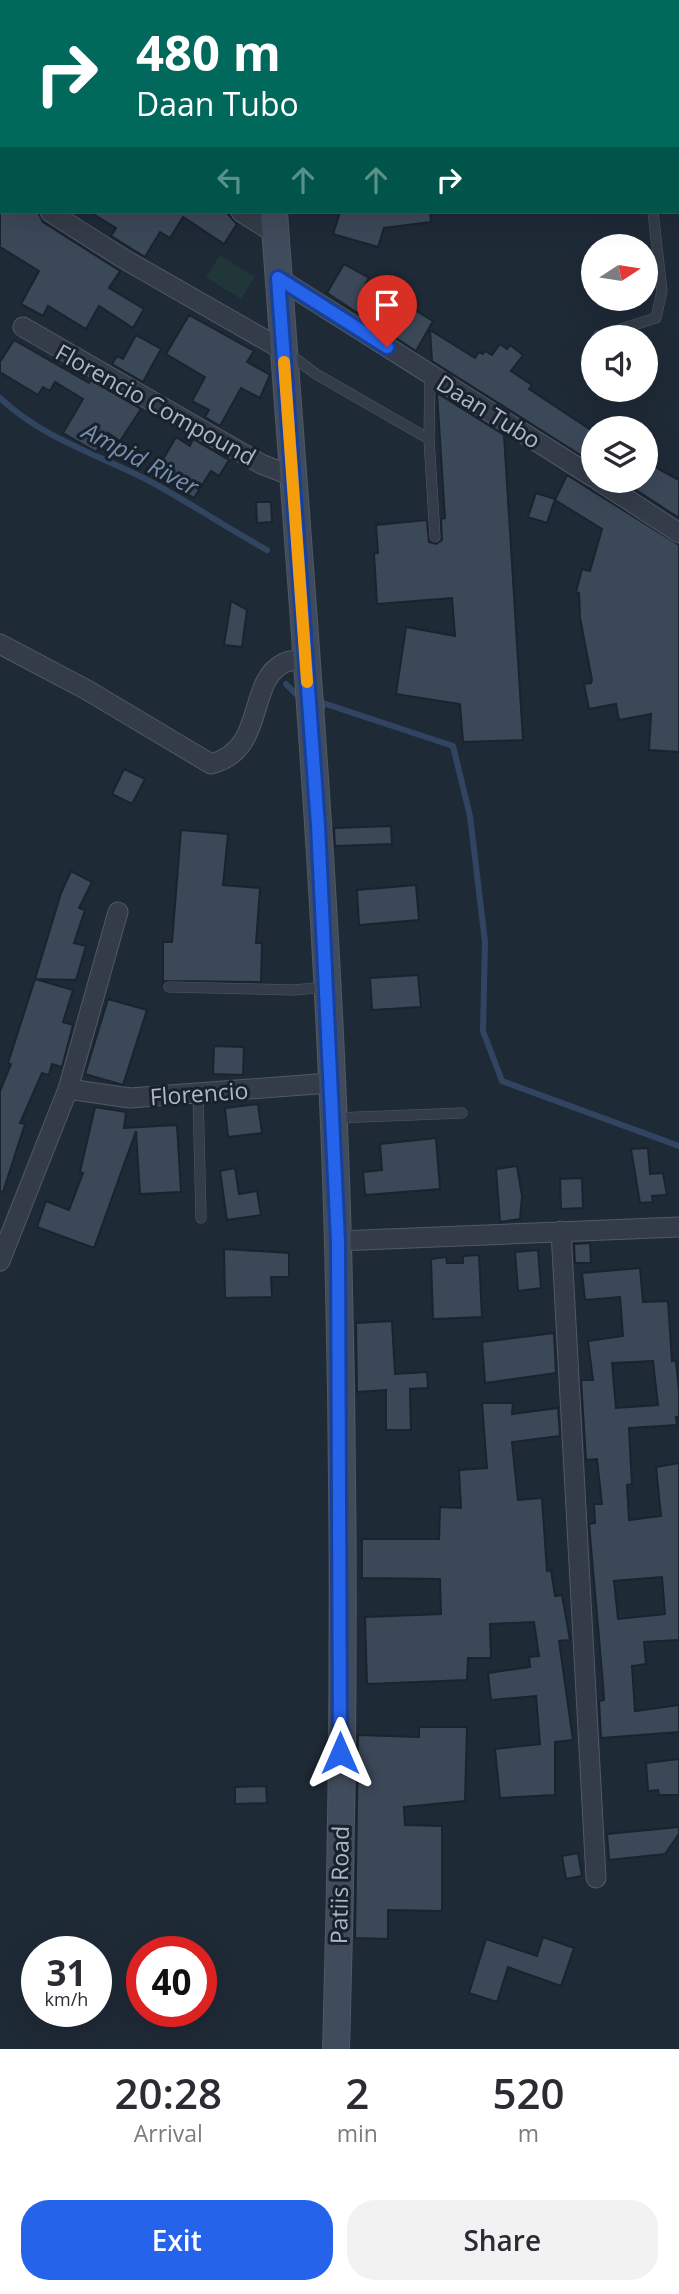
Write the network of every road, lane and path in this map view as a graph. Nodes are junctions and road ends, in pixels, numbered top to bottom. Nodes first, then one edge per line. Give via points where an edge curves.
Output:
1 (53, 214) edge
2 (247, 214) edge
3 (653, 214) edge
4 (275, 223) edge
5 (278, 278) junction
6 (642, 325) edge
7 (23, 327) dead end
8 (283, 350) junction
9 (430, 374) junction
10 (429, 439) junction
11 (581, 470) edge
12 (292, 476) junction
13 (617, 493) edge
14 (679, 533) edge
15 (435, 537) dead end
16 (0, 644) edge
17 (305, 658) junction
18 (118, 912) dead end
19 (169, 987) dead end
20 (326, 987) junction
21 (330, 1083) junction
22 (68, 1089) junction
23 (198, 1093) junction
24 (462, 1113) dead end
25 (331, 1118) junction
26 (201, 1218) dead end
27 (679, 1227) edge
28 (562, 1231) junction
29 (338, 1241) junction
30 (0, 1261) edge
31 (596, 1878) dead end
32 (336, 2049) edge

1 - 8 street
2 - 4 street
3 - 6 lane via 662,291 656,318
4 - 5 street, Patiis Road
5 - 8 street, Patiis Road
5 - 9 street, Daan Tubo
7 - 12 street, Florencio Compound via 261,464
8 - 10 lane
8 - 12 street, Patiis Road
9 - 10 lane
9 - 11 street, Daan Tubo
10 - 15 lane
12 - 17 street, Patiis Road
13 - 14 street
16 - 17 street via 88,690 211,764 244,742 270,675 283,663
17 - 20 street, Patiis Road
18 - 22 street
19 - 20 lane
20 - 21 street, Patiis Road
21 - 23 street, Florencio
21 - 25 street, Patiis Road
22 - 23 street, Florencio via 130,1098
22 - 30 street
23 - 26 lane
24 - 25 lane
25 - 29 street, Patiis Road
27 - 28 street
28 - 29 street
28 - 31 street
29 - 32 street, Patiis Road via 341,1634

